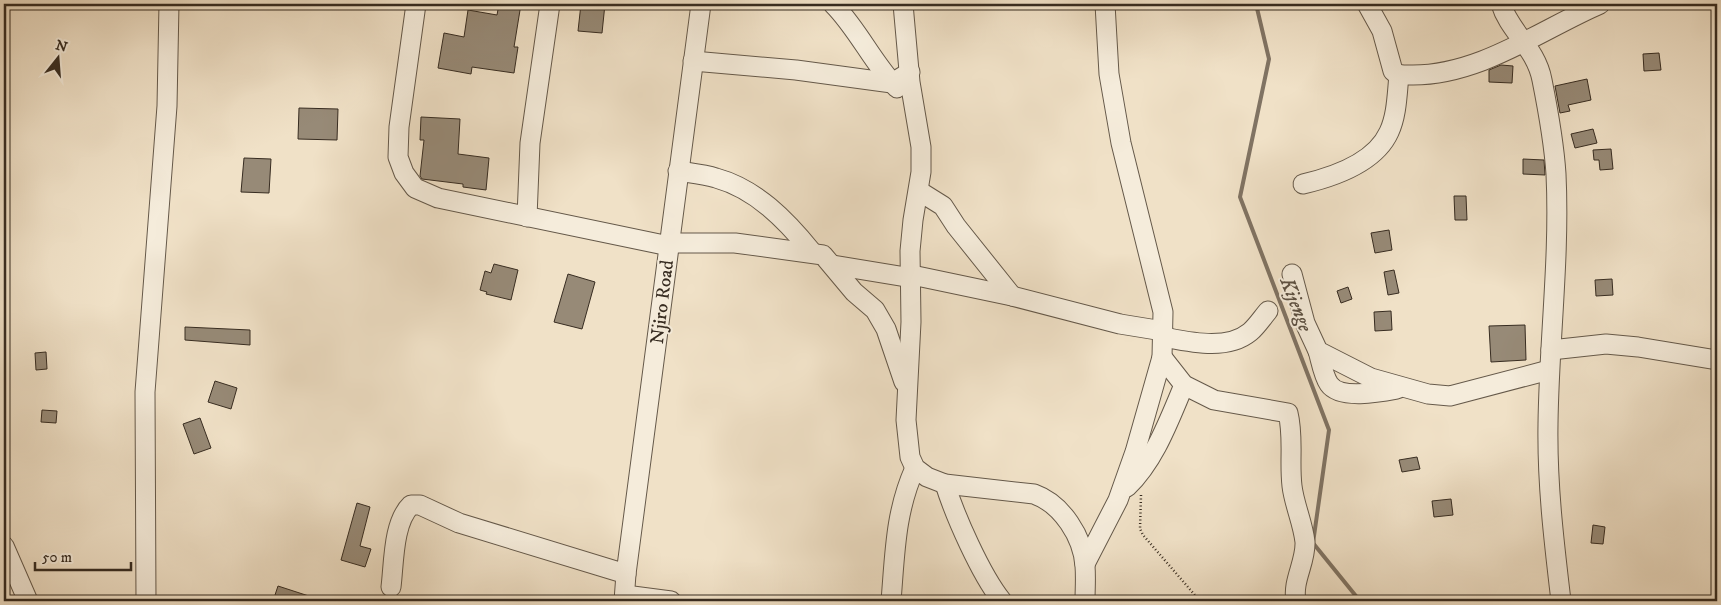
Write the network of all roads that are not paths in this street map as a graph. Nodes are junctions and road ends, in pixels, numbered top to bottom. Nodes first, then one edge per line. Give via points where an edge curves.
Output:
1 (169, 4) edge
2 (416, 4) edge
3 (550, 4) edge
4 (701, 4) edge
5 (833, 4) edge
6 (903, 4) edge
7 (1105, 4) edge
8 (1367, 4) edge
9 (1502, 4) edge
10 (1591, 6) edge
11 (1525, 40) junction
12 (693, 61) junction
13 (910, 72) junction
14 (1399, 75) junction
15 (892, 83) junction
16 (914, 105) junction
17 (678, 171) junction
18 (1303, 184) dead end
19 (919, 191) junction
20 (527, 217) junction
21 (669, 244) junction
22 (812, 252) junction
23 (833, 265) junction
24 (1292, 274) dead end
25 (912, 277) junction
26 (1012, 296) junction
27 (1268, 311) dead end
28 (1163, 334) junction
29 (1551, 350) junction
30 (1318, 351) junction
31 (1162, 357) junction
32 (1717, 360) edge
33 (1549, 370) junction
34 (1184, 385) junction
35 (1401, 388) junction
36 (908, 391) junction
37 (915, 468) junction
38 (945, 484) junction
39 (1119, 495) junction
40 (4, 546) edge
41 (1085, 564) junction
42 (626, 574) junction
43 (391, 587) dead end
44 (625, 598) edge
45 (28, 601) edge
46 (146, 601) edge
47 (671, 601) edge
48 (891, 601) edge
49 (1002, 601) edge
50 (1085, 601) edge
51 (1296, 601) edge
52 (1560, 601) edge

1 - 46 street via 167,106 145,392
2 - 20 street via 399,127 398,157 404,173 415,188 438,198
3 - 20 street via 530,143
4 - 12 street, Njiro Road
5 - 15 street
6 - 13 street
7 - 28 street via 1109,74 1121,143 1163,312
8 - 14 street via 1382,31 1393,71
9 - 11 street
10 - 11 street
11 - 14 street via 1496,55 1455,69 1418,76
11 - 29 street via 1542,77 1556,173 1556,262
12 - 15 street
12 - 17 street, Njiro Road
13 - 15 street
13 - 16 street
14 - 18 street via 1395,110 1389,132 1380,146 1345,172
15 - 16 street
16 - 19 street via 921,147
17 - 21 street, Njiro Road
17 - 22 street via 717,178 757,198 792,227
19 - 25 street via 912,220
19 - 26 street via 943,206
20 - 21 street
21 - 22 street via 735,244
21 - 42 street, Njiro Road
22 - 23 street via 822,254
23 - 25 street
23 - 36 street via 854,292 875,310 886,329
24 - 30 street via 1305,323
25 - 26 street
25 - 36 street
26 - 28 street
27 - 28 street via 1250,332 1236,340 1195,342
28 - 31 street
29 - 32 street via 1606,344
29 - 33 street
30 - 35 street via 1354,371
30 - 35 street via 1328,383 1336,391 1366,393
31 - 34 street
31 - 39 street
33 - 35 street via 1450,396
33 - 52 street via 1549,494
34 - 39 street via 1157,446 1138,476
34 - 51 street via 1214,400 1288,414 1292,428 1292,488 1305,540 1304,557 1296,583
36 - 37 street via 908,443
37 - 38 street
37 - 48 street via 903,493 899,515
38 - 41 street via 1034,494 1044,498 1057,507 1074,529
38 - 49 street via 970,542
39 - 41 street
40 - 45 street
41 - 50 street
42 - 43 street via 459,523 420,505 411,505 400,522
42 - 44 street, Njiro Road
44 - 47 street

